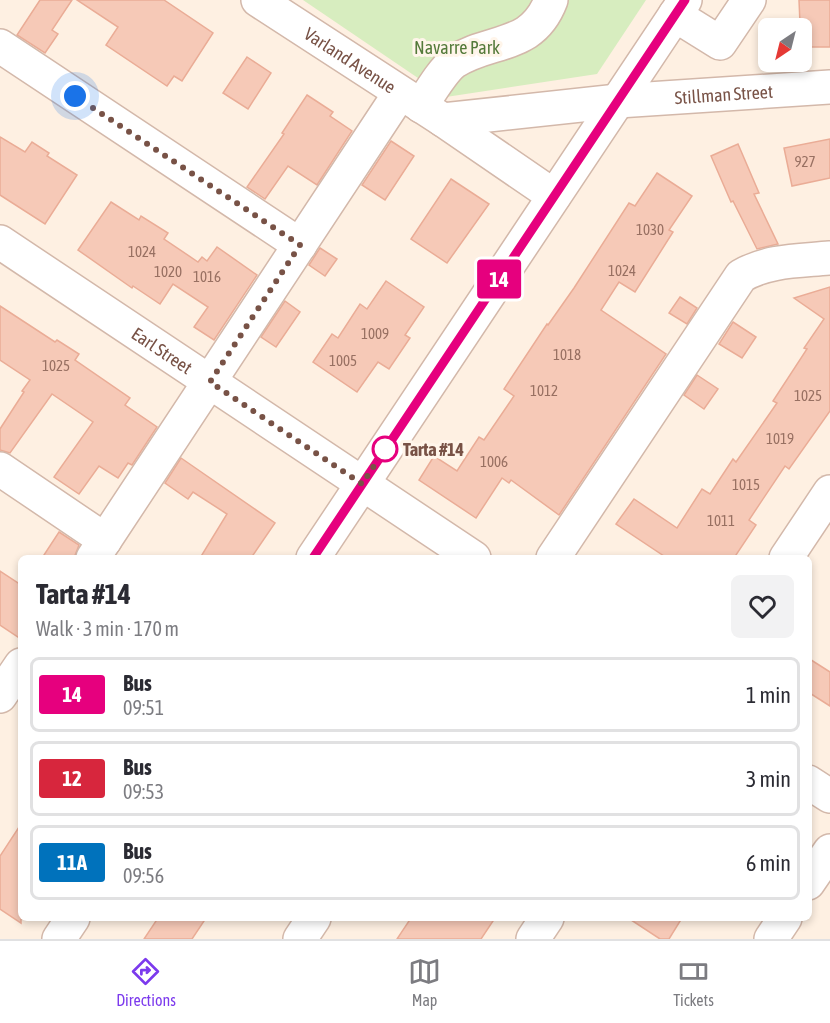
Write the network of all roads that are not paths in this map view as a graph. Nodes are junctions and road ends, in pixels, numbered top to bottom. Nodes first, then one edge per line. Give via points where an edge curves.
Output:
1 (258, 0) edge
2 (551, 0) edge
3 (749, 0) edge
4 (680, 8) edge
5 (720, 43) junction
6 (0, 46) edge
7 (830, 87) edge
8 (733, 93) junction
9 (618, 101) junction
10 (421, 106) junction
11 (554, 196) junction
12 (0, 242) edge
13 (300, 245) junction
14 (830, 258) edge
15 (210, 382) junction
16 (0, 469) edge
17 (362, 484) junction
18 (830, 492) edge
19 (99, 549) edge
20 (315, 555) edge
21 (469, 555) edge
22 (555, 555) edge
23 (788, 555) edge
24 (18, 671) edge
25 (5, 699) edge
26 (812, 785) edge
27 (830, 796) edge
28 (830, 851) edge
29 (812, 877) edge
30 (71, 921) edge
31 (312, 921) edge
32 (545, 921) edge
33 (783, 921) edge
34 (58, 939) edge
35 (300, 939) edge
36 (533, 939) edge
37 (771, 939) edge

1 - 10 street, Varland Avenue
2 - 10 street via 528,33 471,53 452,64
3 - 5 street
4 - 5 street
4 - 9 street
5 - 8 street
6 - 13 street
7 - 8 street, Stillman Street
8 - 9 street, Stillman Street
9 - 10 street
9 - 11 street
10 - 11 street, Varland Avenue
10 - 13 street
11 - 17 street
12 - 15 street, Earl Street
13 - 15 street
14 - 22 street via 770,264 741,276
15 - 17 street, Earl Street
15 - 19 street
16 - 19 street
17 - 20 street
17 - 21 street, Earl Street
18 - 23 street
24 - 25 street
26 - 27 street
28 - 29 street
30 - 34 street
31 - 35 street
32 - 36 street
33 - 37 street

